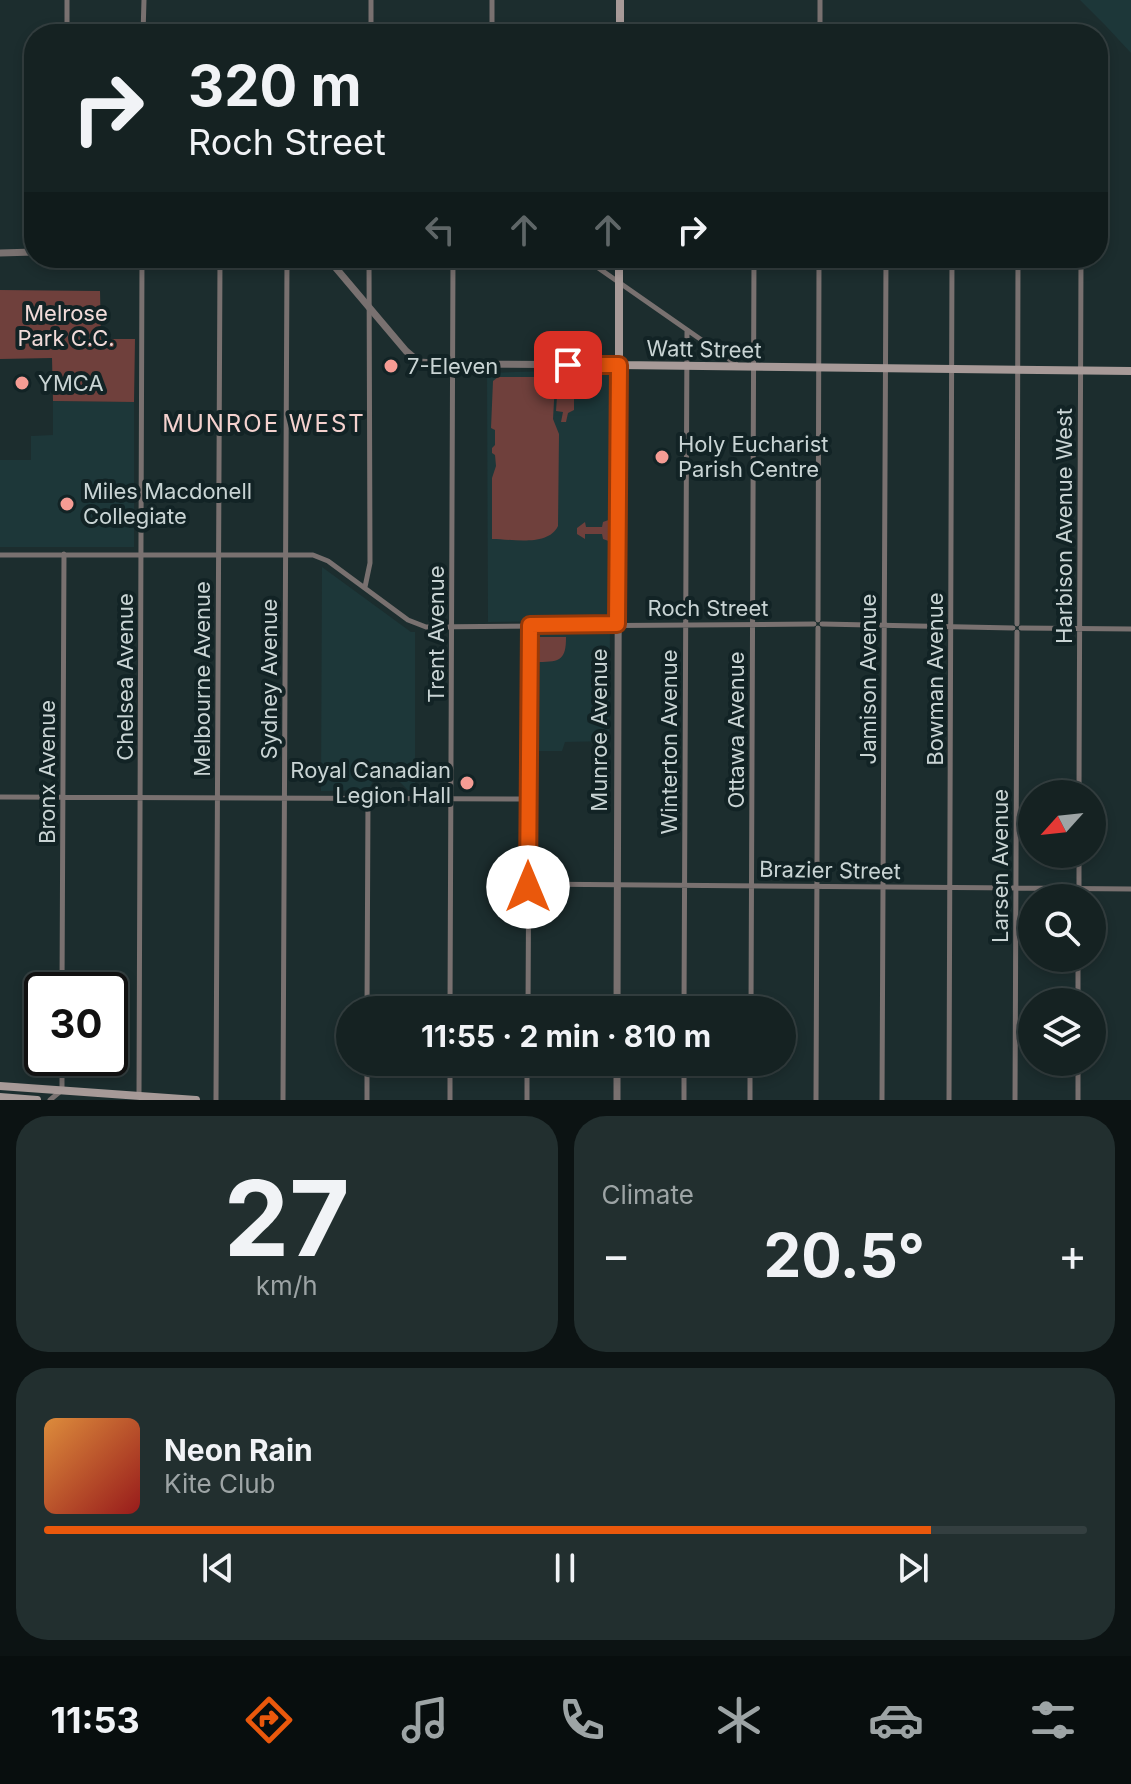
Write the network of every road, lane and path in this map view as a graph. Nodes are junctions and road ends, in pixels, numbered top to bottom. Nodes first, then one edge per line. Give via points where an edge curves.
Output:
1 (67, 0) edge
2 (144, 0) edge
3 (371, 0) edge
4 (492, 0) edge
5 (620, 0) edge
6 (820, 0) edge
7 (67, 24) edge
8 (143, 24) edge
9 (371, 24) edge
10 (492, 24) edge
11 (620, 24) edge
12 (820, 24) edge
13 (24, 252) edge
14 (0, 253) edge
15 (142, 268) edge
16 (220, 268) edge
17 (287, 268) edge
18 (336, 268) edge
19 (369, 268) edge
20 (453, 268) edge
21 (598, 268) edge
22 (619, 268) edge
23 (754, 268) edge
24 (819, 268) edge
25 (886, 268) edge
26 (952, 268) edge
27 (1018, 268) edge
28 (1081, 268) edge
29 (619, 283) junction
30 (370, 309) junction
31 (687, 331) junction
32 (453, 364) junction
33 (619, 365) junction
34 (686, 367) junction
35 (749, 367) junction
36 (819, 368) junction
37 (885, 369) junction
38 (952, 370) junction
39 (1018, 370) junction
40 (1081, 371) junction
41 (1131, 371) edge
42 (64, 554) junction
43 (0, 555) edge
44 (218, 555) junction
45 (286, 555) junction
46 (141, 556) junction
47 (365, 587) junction
48 (617, 624) junction
49 (686, 624) junction
50 (752, 624) junction
51 (818, 624) junction
52 (884, 624) junction
53 (530, 625) junction
54 (452, 627) junction
55 (951, 628) junction
56 (1017, 628) junction
57 (1080, 628) junction
58 (1131, 629) edge
59 (1079, 780) edge
60 (0, 797) edge
61 (63, 797) junction
62 (140, 798) junction
63 (218, 798) junction
64 (285, 798) junction
65 (368, 798) junction
66 (451, 798) junction
67 (528, 799) junction
68 (528, 884) junction
69 (684, 884) junction
70 (616, 885) junction
71 (751, 885) junction
72 (817, 885) junction
73 (883, 886) junction
74 (950, 887) junction
75 (1016, 888) junction
76 (1106, 889) edge
77 (1131, 889) edge
78 (62, 972) edge
79 (367, 996) edge
80 (450, 996) edge
81 (528, 996) edge
82 (617, 996) edge
83 (684, 996) edge
84 (751, 996) edge
85 (62, 1076) edge
86 (367, 1076) edge
87 (450, 1076) edge
88 (527, 1076) edge
89 (617, 1076) edge
90 (684, 1076) edge
91 (750, 1076) edge
92 (1078, 1076) edge
93 (0, 1086) edge
94 (62, 1090) junction
95 (139, 1096) junction
96 (0, 1097) edge
97 (117, 1097) edge
98 (37, 1100) edge
99 (50, 1100) edge
100 (196, 1100) edge
101 (216, 1100) edge
102 (283, 1100) edge
103 (367, 1100) edge
104 (450, 1100) edge
105 (527, 1100) edge
106 (617, 1100) edge
107 (684, 1100) edge
108 (750, 1100) edge
109 (816, 1100) edge
110 (882, 1100) edge
111 (949, 1100) edge
112 (1015, 1100) edge
113 (1078, 1100) edge

1 - 7 street
2 - 8 street
3 - 9 street
4 - 10 street
5 - 11 main road
6 - 12 street
13 - 14 street
15 - 46 street, Chelsea Avenue
16 - 44 street, Melbourne Avenue
17 - 45 street, Sydney Avenue
18 - 30 street, Watt Street
19 - 30 street
20 - 32 street, Trent Avenue
21 - 29 street
22 - 29 main road, Munroe Avenue
23 - 35 street, Ottawa Avenue
24 - 36 street
25 - 37 street, Jamison Avenue
26 - 38 street, Bowman Avenue
27 - 39 street, Larsen Avenue
28 - 40 street, Harbison Avenue West
29 - 31 street
29 - 33 main road, Munroe Avenue
30 - 32 street, Watt Street via 413,358
30 - 47 street via 370,563
31 - 34 street, Winterton Avenue
31 - 35 street via 731,363
32 - 33 street, Watt Street
32 - 54 street, Trent Avenue
33 - 34 main road, Watt Street
33 - 48 street, Munroe Avenue
34 - 35 main road, Watt Street
34 - 49 street, Winterton Avenue
35 - 36 main road, Watt Street
35 - 50 street, Ottawa Avenue
36 - 37 main road, Watt Street
36 - 51 street
37 - 38 main road, Watt Street
37 - 52 street, Jamison Avenue
38 - 39 main road, Watt Street
38 - 55 street, Bowman Avenue
39 - 40 main road, Watt Street
39 - 56 street, Larsen Avenue
40 - 41 main road, Watt Street
40 - 57 street, Harbison Avenue West
42 - 43 street, Roch Street
42 - 46 street, Roch Street
42 - 61 street, Bronx Avenue
44 - 45 street, Roch Street
44 - 46 street, Roch Street
44 - 63 street, Melbourne Avenue
45 - 47 street, Roch Street via 319,557
45 - 64 street, Sydney Avenue
46 - 62 street, Chelsea Avenue
47 - 54 street, Roch Street via 419,625
48 - 49 street, Roch Street
48 - 53 street, Roch Street
48 - 70 street, Munroe Avenue
49 - 50 street, Roch Street
49 - 69 street, Winterton Avenue
50 - 51 street, Roch Street
50 - 71 street, Ottawa Avenue
51 - 52 street, Roch Street
51 - 72 street
52 - 55 street, Roch Street
52 - 73 street, Jamison Avenue
53 - 54 street, Roch Street
53 - 67 street
54 - 66 street, Trent Avenue
55 - 56 street, Roch Street
55 - 74 street, Bowman Avenue
56 - 57 street, Roch Street
56 - 75 street, Larsen Avenue
57 - 58 street, Roch Street
57 - 59 street, Harbison Avenue West
60 - 61 street
61 - 62 street
61 - 78 street, Bronx Avenue
62 - 63 street
62 - 95 street, Chelsea Avenue
63 - 64 street
63 - 101 street, Melbourne Avenue
64 - 65 street
64 - 102 street, Sydney Avenue
65 - 66 street
65 - 79 street
66 - 67 street
66 - 80 street, Trent Avenue
67 - 68 street
68 - 70 street, Brazier Street
68 - 81 street
69 - 70 street, Brazier Street
69 - 71 street, Brazier Street
69 - 83 street, Winterton Avenue
70 - 82 street, Munroe Avenue
71 - 72 street, Brazier Street
71 - 84 street, Ottawa Avenue
72 - 73 street, Brazier Street
72 - 109 street
73 - 74 street, Brazier Street
73 - 110 street, Jamison Avenue
74 - 75 street, Brazier Street
74 - 111 street, Bowman Avenue
75 - 112 street, Larsen Avenue
76 - 77 street, Brazier Street
85 - 94 street
86 - 103 street
87 - 104 street
88 - 105 street
89 - 106 street
90 - 107 street
91 - 108 street
92 - 113 street
93 - 94 main road
94 - 97 main road
94 - 99 street
95 - 97 main road
95 - 100 main road
96 - 98 main road

